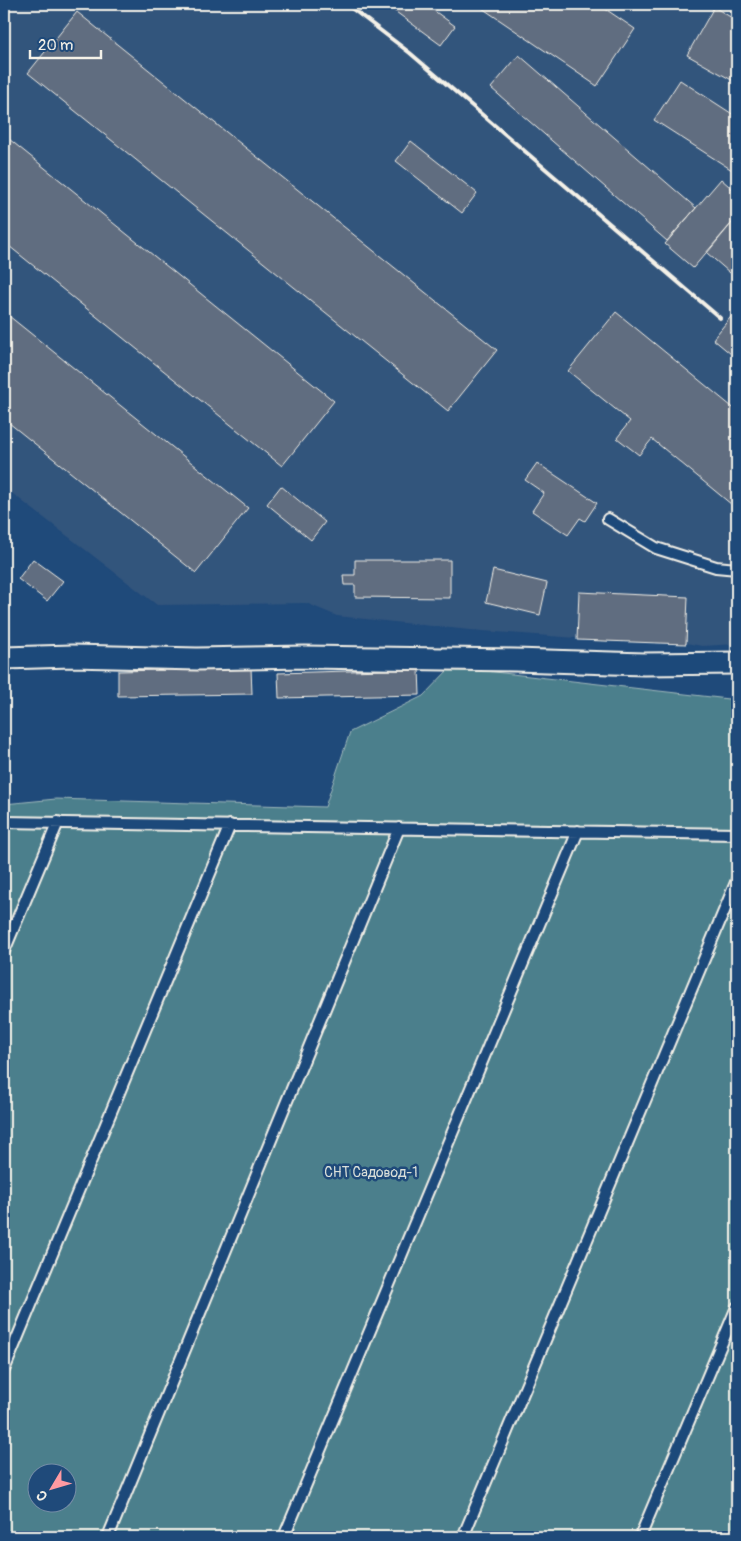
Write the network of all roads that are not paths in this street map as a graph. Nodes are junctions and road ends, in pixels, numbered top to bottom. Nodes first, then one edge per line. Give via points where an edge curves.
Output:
1 (608, 520) dead end
2 (737, 569) edge
3 (4, 658) edge
4 (737, 663) edge
5 (4, 822) edge
6 (58, 822) junction
7 (230, 825) junction
8 (399, 828) junction
9 (578, 831) junction
10 (737, 834) edge
11 (737, 880) edge
12 (4, 951) edge
13 (737, 1307) edge
14 (4, 1370) edge
15 (108, 1537) edge
16 (284, 1537) edge
17 (463, 1537) edge
18 (640, 1537) edge

1 - 2 lane via 656,548
3 - 4 street via 325,657
5 - 6 lane
6 - 7 lane
6 - 12 lane
7 - 8 lane
7 - 14 lane
8 - 9 lane
8 - 15 lane
9 - 10 lane
9 - 16 lane
11 - 17 lane
13 - 18 lane

